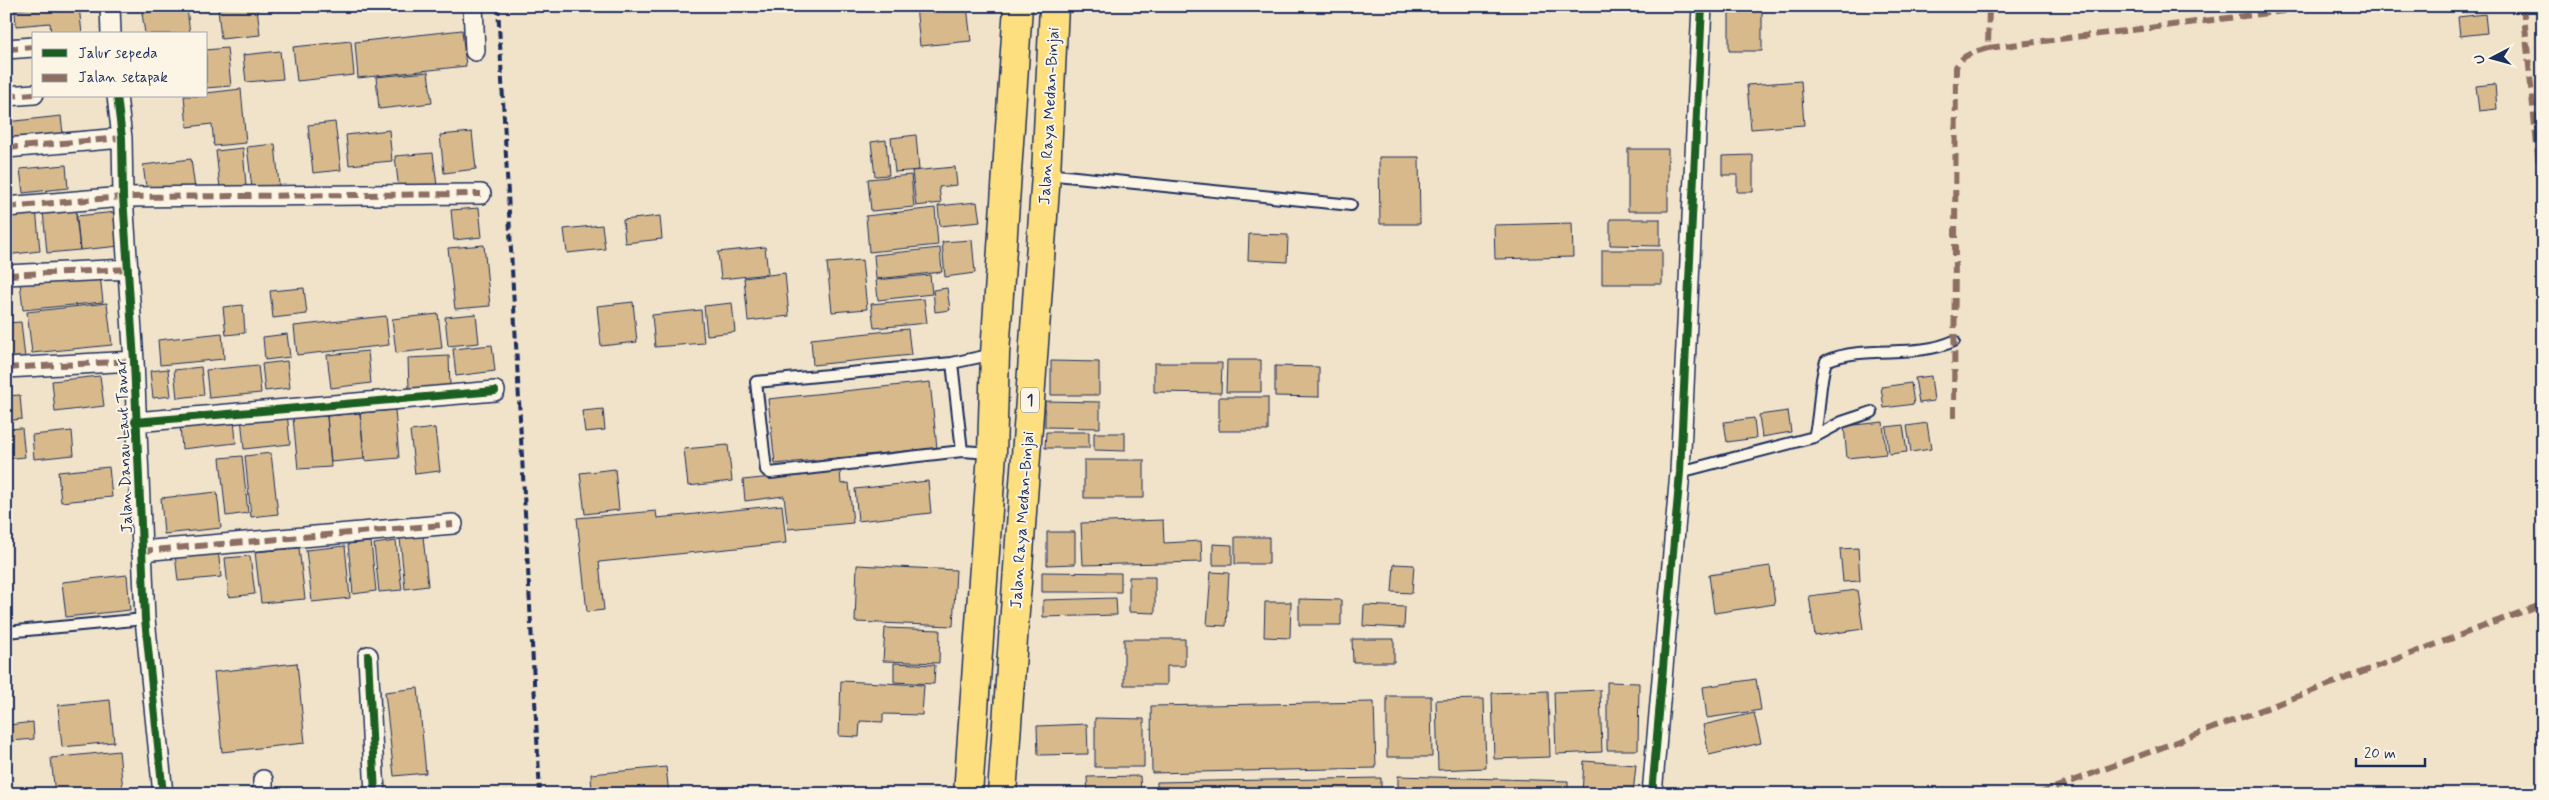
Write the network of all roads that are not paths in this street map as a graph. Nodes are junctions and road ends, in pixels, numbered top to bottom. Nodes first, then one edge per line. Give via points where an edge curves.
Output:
1 (110, 6) edge
2 (473, 6) edge
3 (1018, 6) edge
4 (1054, 6) edge
5 (1702, 6) edge
6 (111, 32) edge
7 (32, 47) edge
8 (6, 49) edge
9 (476, 51) dead end
10 (32, 94) edge
11 (6, 96) edge
12 (117, 98) edge
13 (122, 138) junction
14 (6, 148) edge
15 (1046, 174) junction
16 (481, 194) dead end
17 (123, 197) junction
18 (1351, 205) dead end
19 (6, 207) edge
20 (128, 269) junction
21 (6, 275) edge
22 (1954, 341) dead end
23 (995, 354) junction
24 (134, 361) junction
25 (952, 362) junction
26 (6, 368) edge
27 (496, 391) dead end
28 (1872, 412) dead end
29 (135, 422) junction
30 (1814, 437) junction
31 (962, 451) junction
32 (992, 453) junction
33 (1680, 472) junction
34 (453, 524) dead end
35 (140, 551) junction
36 (145, 619) junction
37 (6, 632) edge
38 (368, 656) dead end
39 (163, 794) edge
40 (375, 794) edge
41 (968, 794) edge
42 (1002, 794) edge
43 (1652, 794) edge

1 - 6 street
2 - 9 street
3 - 23 main road, Jalan Raya Medan-Binjai
4 - 15 main road, Jalan Raya Medan-Binjai / 1
5 - 33 street
7 - 8 street
10 - 11 street
12 - 13 street, Jalan Danau Laut Tawar
13 - 14 street
13 - 17 street, Jalan Danau Laut Tawar
15 - 18 lane
15 - 42 main road, Jalan Raya Medan-Binjai / 1
16 - 17 street
17 - 19 street
17 - 20 street, Jalan Danau Laut Tawar
20 - 21 street
20 - 24 street, Jalan Danau Laut Tawar
22 - 30 lane via 1938,347 1864,353 1826,361
23 - 25 lane
23 - 32 main road, Jalan Raya Medan-Binjai
24 - 26 street
24 - 29 street, Jalan Danau Laut Tawar
25 - 31 lane
25 - 31 lane via 756,382 757,391 766,470 770,473
27 - 29 street
28 - 30 lane via 1842,422
29 - 35 street, Jalan Danau Laut Tawar
30 - 33 lane
31 - 32 lane
32 - 41 main road, Jalan Raya Medan-Binjai
33 - 43 street
34 - 35 street
35 - 36 street, Jalan Danau Laut Tawar
36 - 37 lane
36 - 39 street, Jalan Danau Laut Tawar
38 - 40 street

